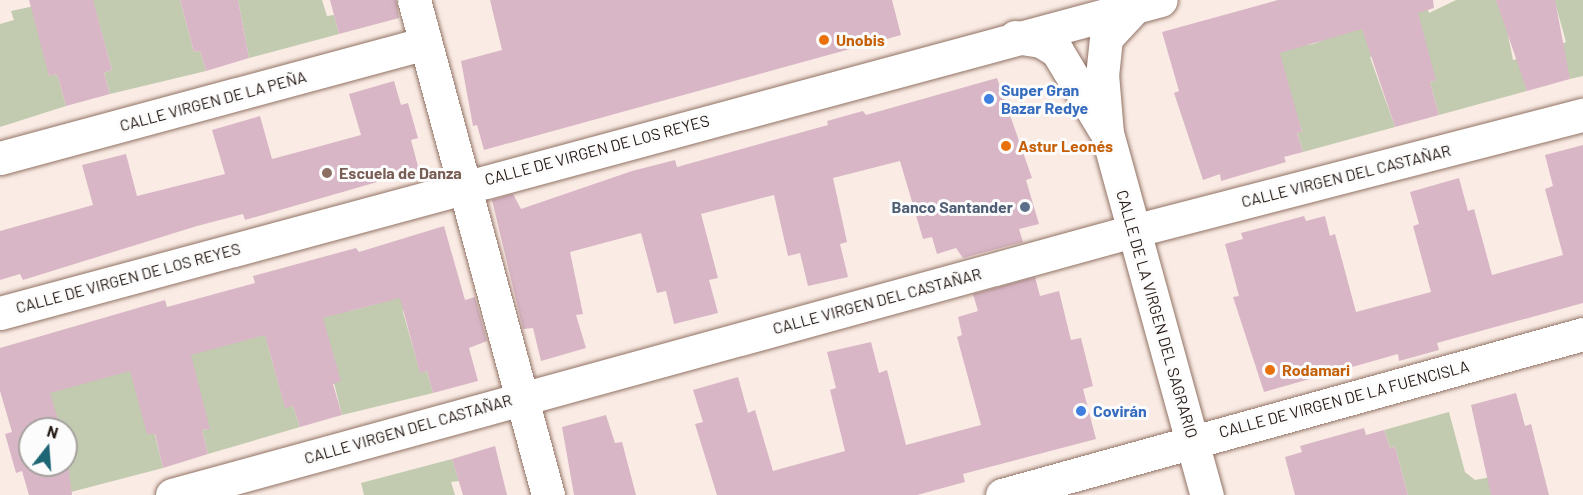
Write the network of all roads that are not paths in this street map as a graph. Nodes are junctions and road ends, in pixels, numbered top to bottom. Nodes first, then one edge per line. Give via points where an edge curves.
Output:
1 (414, 0) edge
2 (1147, 4) edge
3 (1015, 37) junction
4 (425, 43) junction
5 (1583, 115) edge
6 (1107, 133) junction
7 (0, 158) edge
8 (462, 186) junction
9 (1133, 231) junction
10 (0, 314) edge
11 (1583, 334) edge
12 (520, 398) junction
13 (1192, 441) junction
14 (172, 495) edge
15 (548, 495) edge
16 (1002, 495) edge
17 (1207, 495) edge

1 - 4 street
2 - 3 street, CALLE DE VIRGEN DE LOS REYES
2 - 6 street, CALLE DE LA VIRGEN DEL SAGRARIO via 1106,38 1102,74
3 - 6 street, CALLE DE LA VIRGEN DEL SAGRARIO via 1041,41 1058,51
3 - 8 street, CALLE DE VIRGEN DE LOS REYES
4 - 7 street, CALLE VIRGEN DE LA PEÑA
4 - 8 street
5 - 9 street, CALLE VIRGEN DEL CASTAÑAR
6 - 9 street, CALLE DE LA VIRGEN DEL SAGRARIO
8 - 10 street, CALLE DE VIRGEN DE LOS REYES
8 - 12 street
9 - 12 street, CALLE VIRGEN DEL CASTAÑAR
9 - 13 street, CALLE DE LA VIRGEN DEL SAGRARIO
11 - 13 street, CALLE DE VIRGEN DE LA FUENCISLA
12 - 14 street, CALLE VIRGEN DEL CASTAÑAR
12 - 15 street
13 - 16 street, CALLE DE VIRGEN DE LA FUENCISLA
13 - 17 street, CALLE DE LA VIRGEN DEL SAGRARIO

